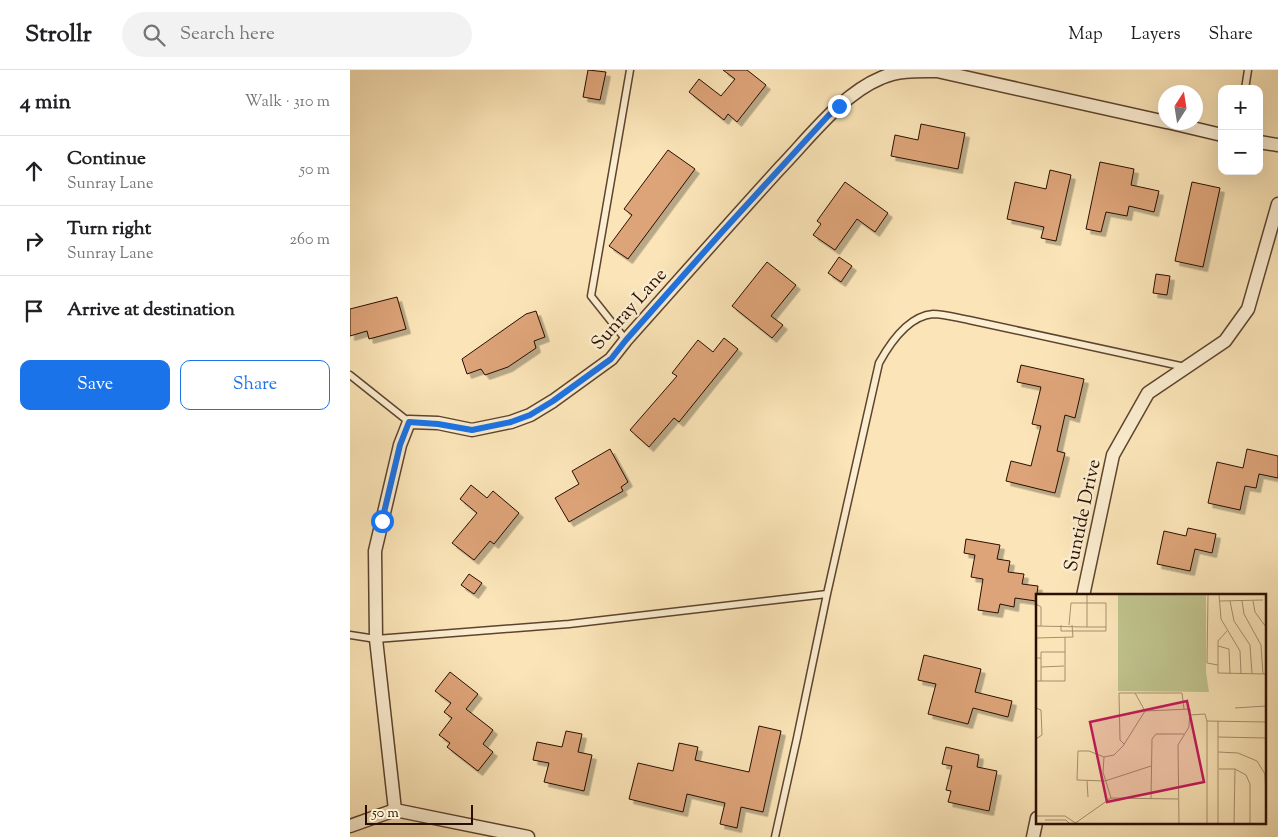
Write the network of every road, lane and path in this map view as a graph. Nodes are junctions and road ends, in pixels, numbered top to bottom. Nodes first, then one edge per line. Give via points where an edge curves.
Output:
1 (630, 70) edge
2 (1248, 70) edge
3 (880, 74) edge
4 (1246, 85) edge
5 (1158, 120) edge
6 (1200, 130) edge
7 (1218, 134) edge
8 (1263, 143) edge
9 (1278, 146) edge
10 (1278, 204) edge
11 (626, 340) junction
12 (1186, 368) junction
13 (350, 375) edge
14 (409, 422) junction
15 (826, 594) junction
16 (1083, 594) edge
17 (350, 635) edge
18 (376, 639) junction
19 (395, 810) junction
20 (1036, 823) edge
21 (350, 826) edge
22 (528, 837) edge
23 (775, 837) edge
24 (1033, 837) edge

1 - 11 lane via 591,296
2 - 4 lane
3 - 5 street, Sunray Lane via 937,71
3 - 11 street, Sunray Lane via 828,116
6 - 7 street, Sunray Lane
8 - 9 street
10 - 12 street, Suntide Drive via 1248,309 1225,341
11 - 14 street, Sunray Lane via 611,359 530,415 472,430
12 - 15 lane via 969,320 934,314 919,318 889,345 879,363
12 - 16 street, Suntide Drive via 1148,393 1113,455
13 - 14 lane
14 - 18 street via 400,445 375,550
15 - 18 lane via 569,624
15 - 23 lane
17 - 18 lane
18 - 19 street
19 - 21 street
19 - 22 street
20 - 24 street

